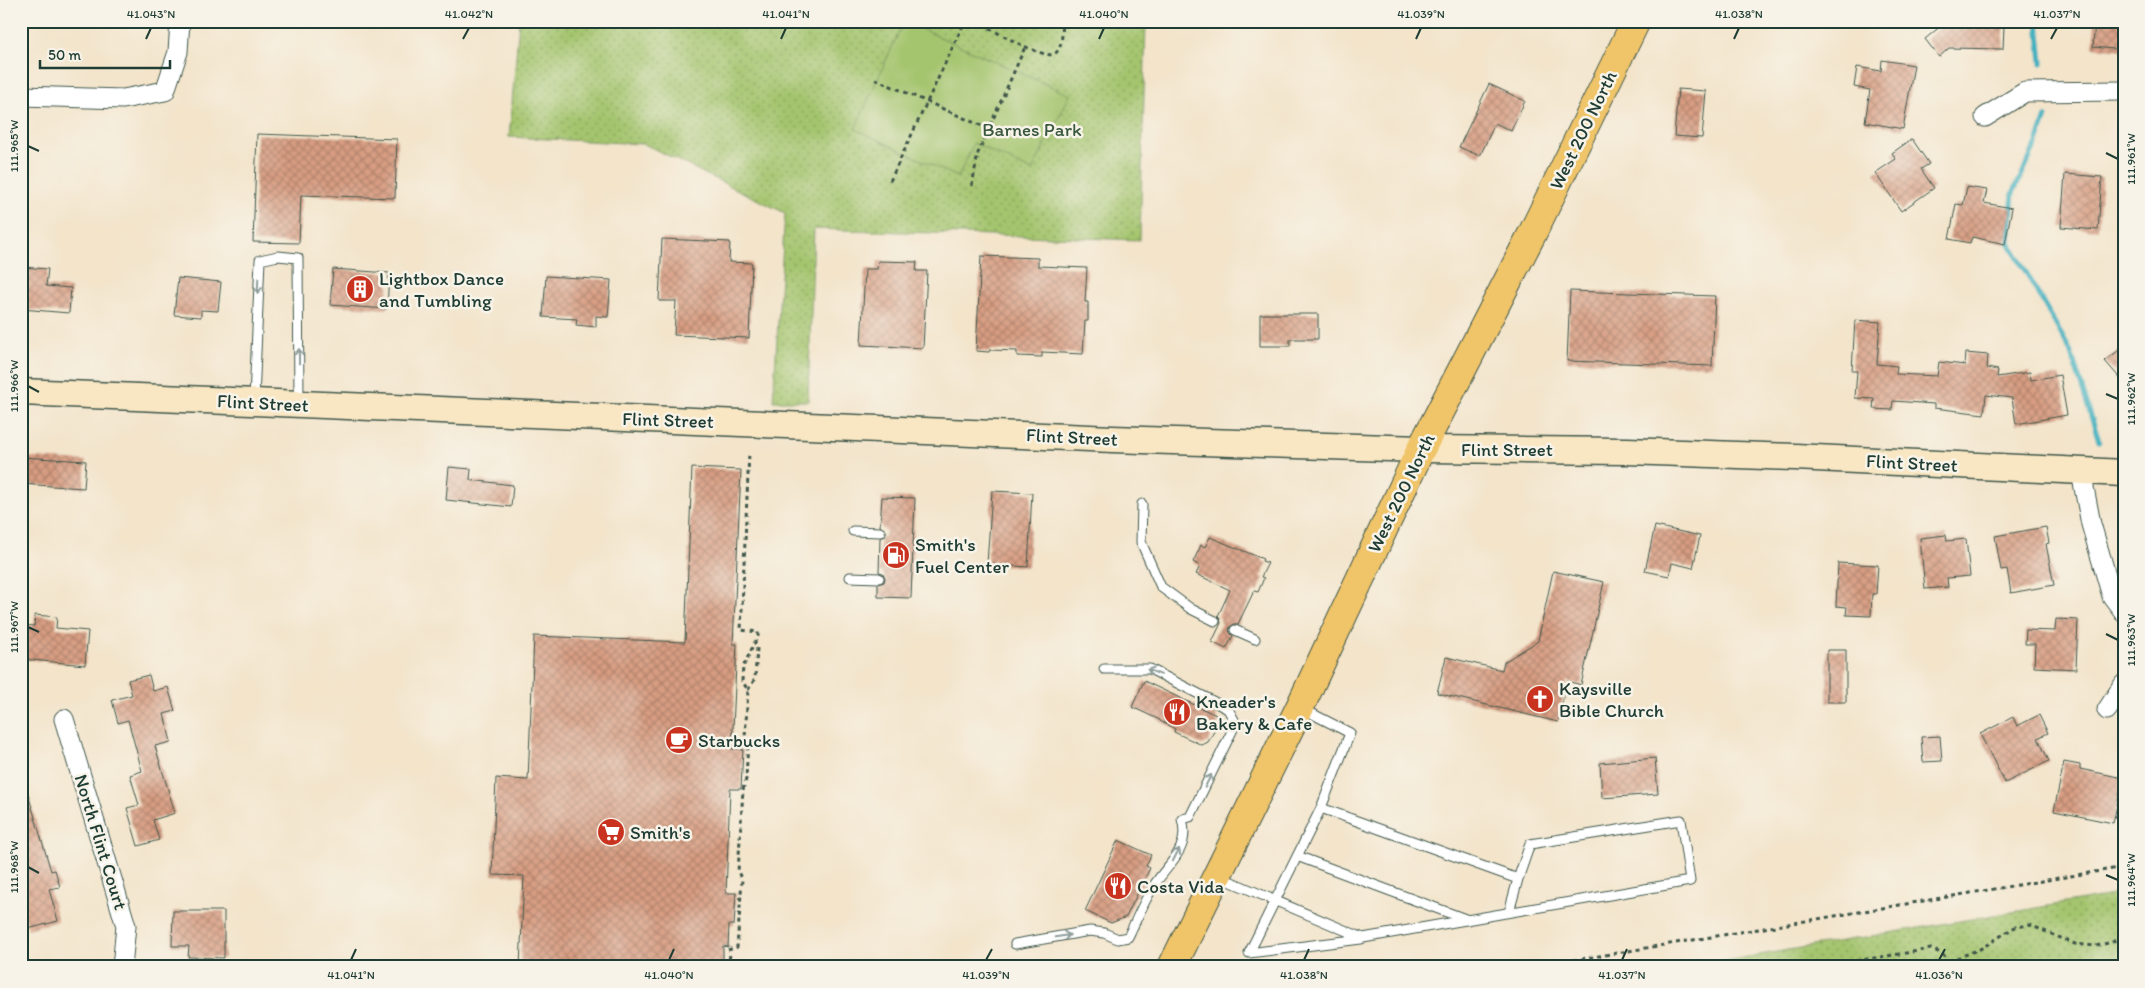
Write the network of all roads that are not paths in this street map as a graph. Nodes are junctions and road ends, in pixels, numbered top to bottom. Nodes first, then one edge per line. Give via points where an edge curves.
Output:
1 (180, 21) edge
2 (1636, 21) edge
3 (2124, 91) edge
4 (21, 96) edge
5 (1985, 116) dead end
6 (21, 392) edge
7 (254, 403) junction
8 (299, 405) junction
9 (1422, 449) junction
10 (2082, 472) junction
11 (2124, 473) edge
12 (1142, 504) dead end
13 (853, 531) dead end
14 (880, 532) dead end
15 (850, 577) dead end
16 (879, 578) dead end
17 (2124, 612) edge
18 (1215, 621) dead end
19 (1235, 630) dead end
20 (1255, 639) dead end
21 (1104, 669) dead end
22 (2124, 684) edge
23 (1300, 707) junction
24 (2107, 710) dead end
25 (64, 719) dead end
26 (1321, 808) junction
27 (1297, 856) junction
28 (1217, 876) junction
29 (1518, 879) junction
30 (1275, 901) junction
31 (1509, 912) junction
32 (1468, 920) junction
33 (1363, 938) junction
34 (1015, 944) dead end
35 (122, 967) edge
36 (1172, 967) edge

1 - 4 street via 178,52 165,91 123,99
2 - 9 main road, West 200 North
3 - 5 street via 2025,92
6 - 7 street, Flint Street
7 - 8 street, Flint Street
8 -> 7 lane via 298,258 278,256 260,260
8 - 9 street, Flint Street
9 - 10 street, Flint Street via 1627,451
9 - 23 main road, West 200 North
10 - 11 street, Flint Street
10 - 17 street via 2091,524 2112,596
12 - 18 lane via 1141,542 1161,587 1191,609
13 - 14 lane
15 - 16 lane
19 - 20 lane
34 -> 21 lane via 1090,931 1118,939 1128,937 1153,887 1176,858 1186,832 1182,819 1190,817 1233,729 1234,720 1228,709 1150,669
22 - 24 street
23 - 26 lane via 1350,733
23 - 28 main road, West 200 North
25 - 35 street, North Flint Court via 126,926
26 - 27 lane
26 - 29 lane
27 - 30 lane
27 - 32 lane
28 - 30 lane
28 - 36 main road, West 200 North
29 - 31 lane
29 - 31 lane via 1530,844 1681,820 1690,881
30 - 33 lane
30 - 33 lane via 1249,953
31 - 32 lane
32 - 33 lane

